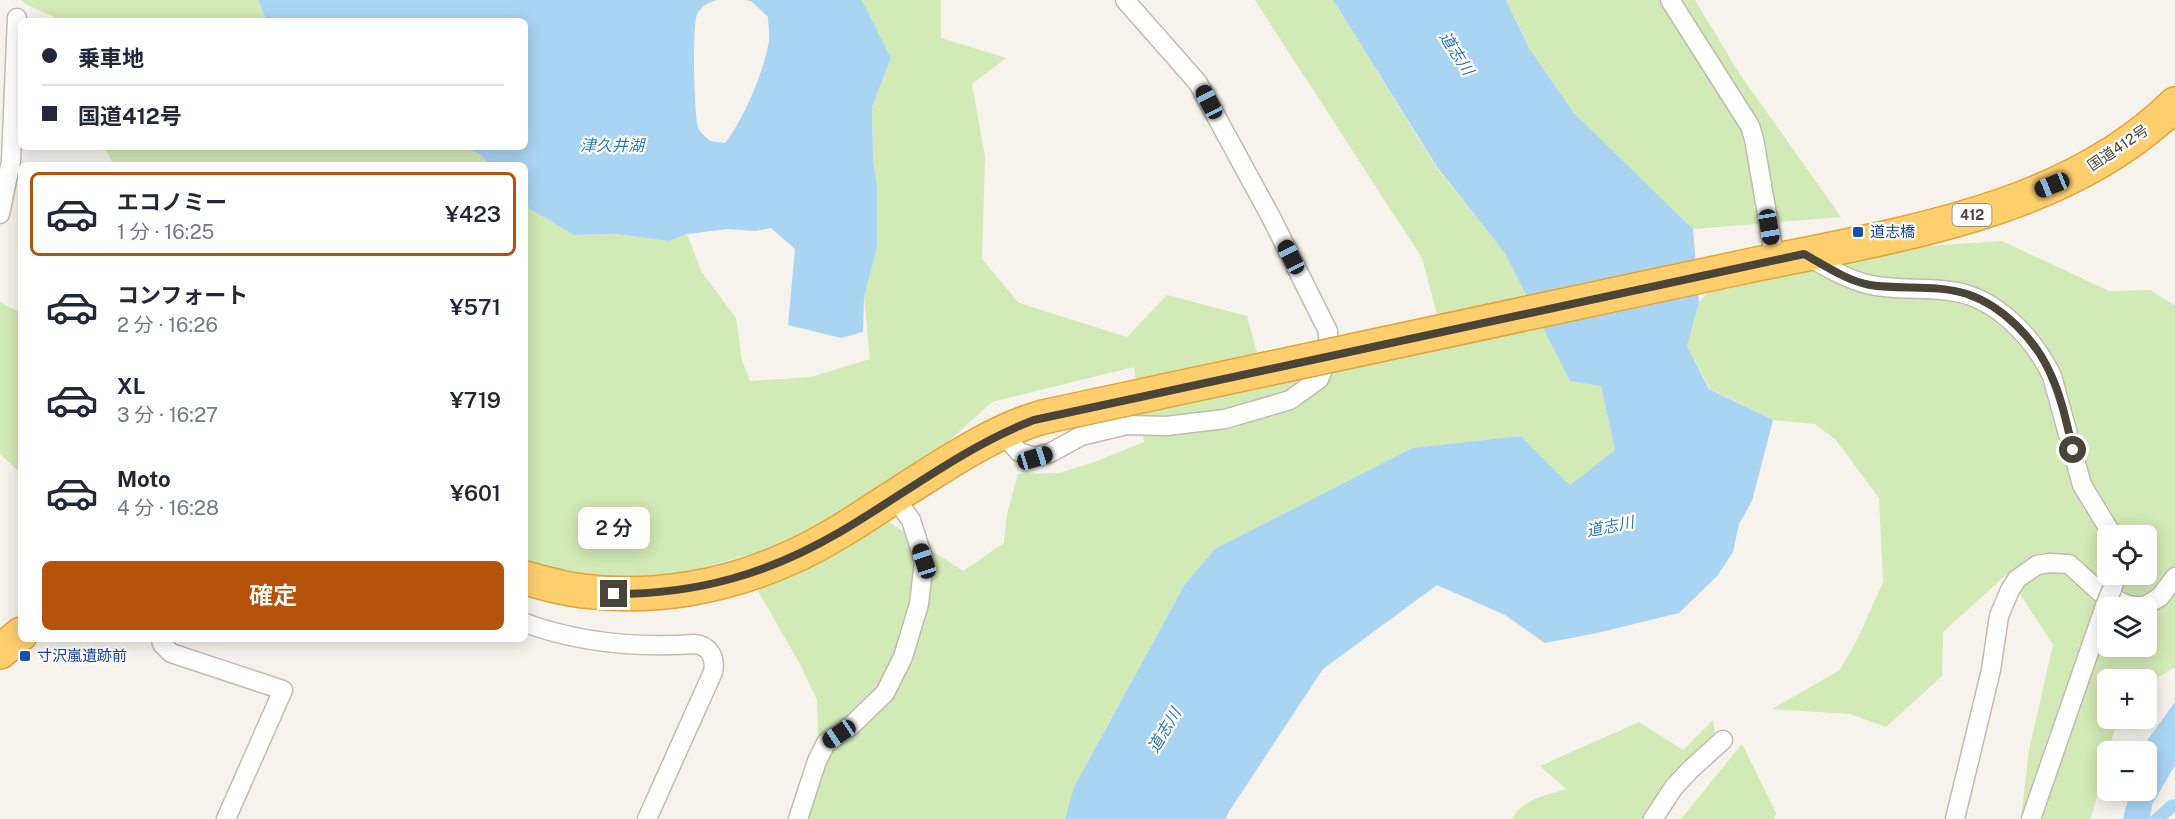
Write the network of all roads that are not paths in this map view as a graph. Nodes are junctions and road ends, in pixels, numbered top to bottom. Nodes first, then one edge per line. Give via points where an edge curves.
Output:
1 (1125, 0) edge
2 (1670, 0) edge
3 (17, 18) dead end
4 (2175, 104) edge
5 (0, 214) edge
6 (1774, 260) junction
7 (1002, 433) junction
8 (894, 497) junction
9 (2106, 525) edge
10 (2175, 577) edge
11 (528, 579) edge
12 (2111, 590) edge
13 (528, 624) edge
14 (18, 637) edge
15 (162, 642) edge
16 (0, 652) edge
17 (1723, 740) dead end
18 (226, 819) edge
19 (647, 819) edge
20 (798, 819) edge
21 (1653, 819) edge
22 (1955, 819) edge
23 (2031, 819) edge

1 - 7 street via 1198,83 1328,331 1329,356 1319,379 1290,400 1225,419 1166,426 1127,425 1081,436 1035,458 1019,452
2 - 6 street via 1750,126
3 - 5 street via 11,161
4 - 6 highway, 国道412号 / 412 via 2115,152 2063,181 2008,203 1959,219
6 - 7 highway, 412, bridge via 1043,417
6 - 9 street via 1827,267 1868,285 1966,294 1995,308 2022,332 2045,362 2062,406 2082,485
7 - 8 highway, 412
8 - 11 highway, 412 via 793,557 711,585 614,594
8 - 20 street via 911,520 924,561 919,604 907,646 885,693 851,726 826,743
10 - 22 street via 2160,597 2143,607 2102,593 2069,564 2037,565 2017,579 1999,616 1991,669
12 - 23 street
13 - 19 street via 591,640 639,646 694,644 710,651 713,672
14 - 16 highway
15 - 18 street via 171,652 283,690
17 - 21 street via 1682,778

